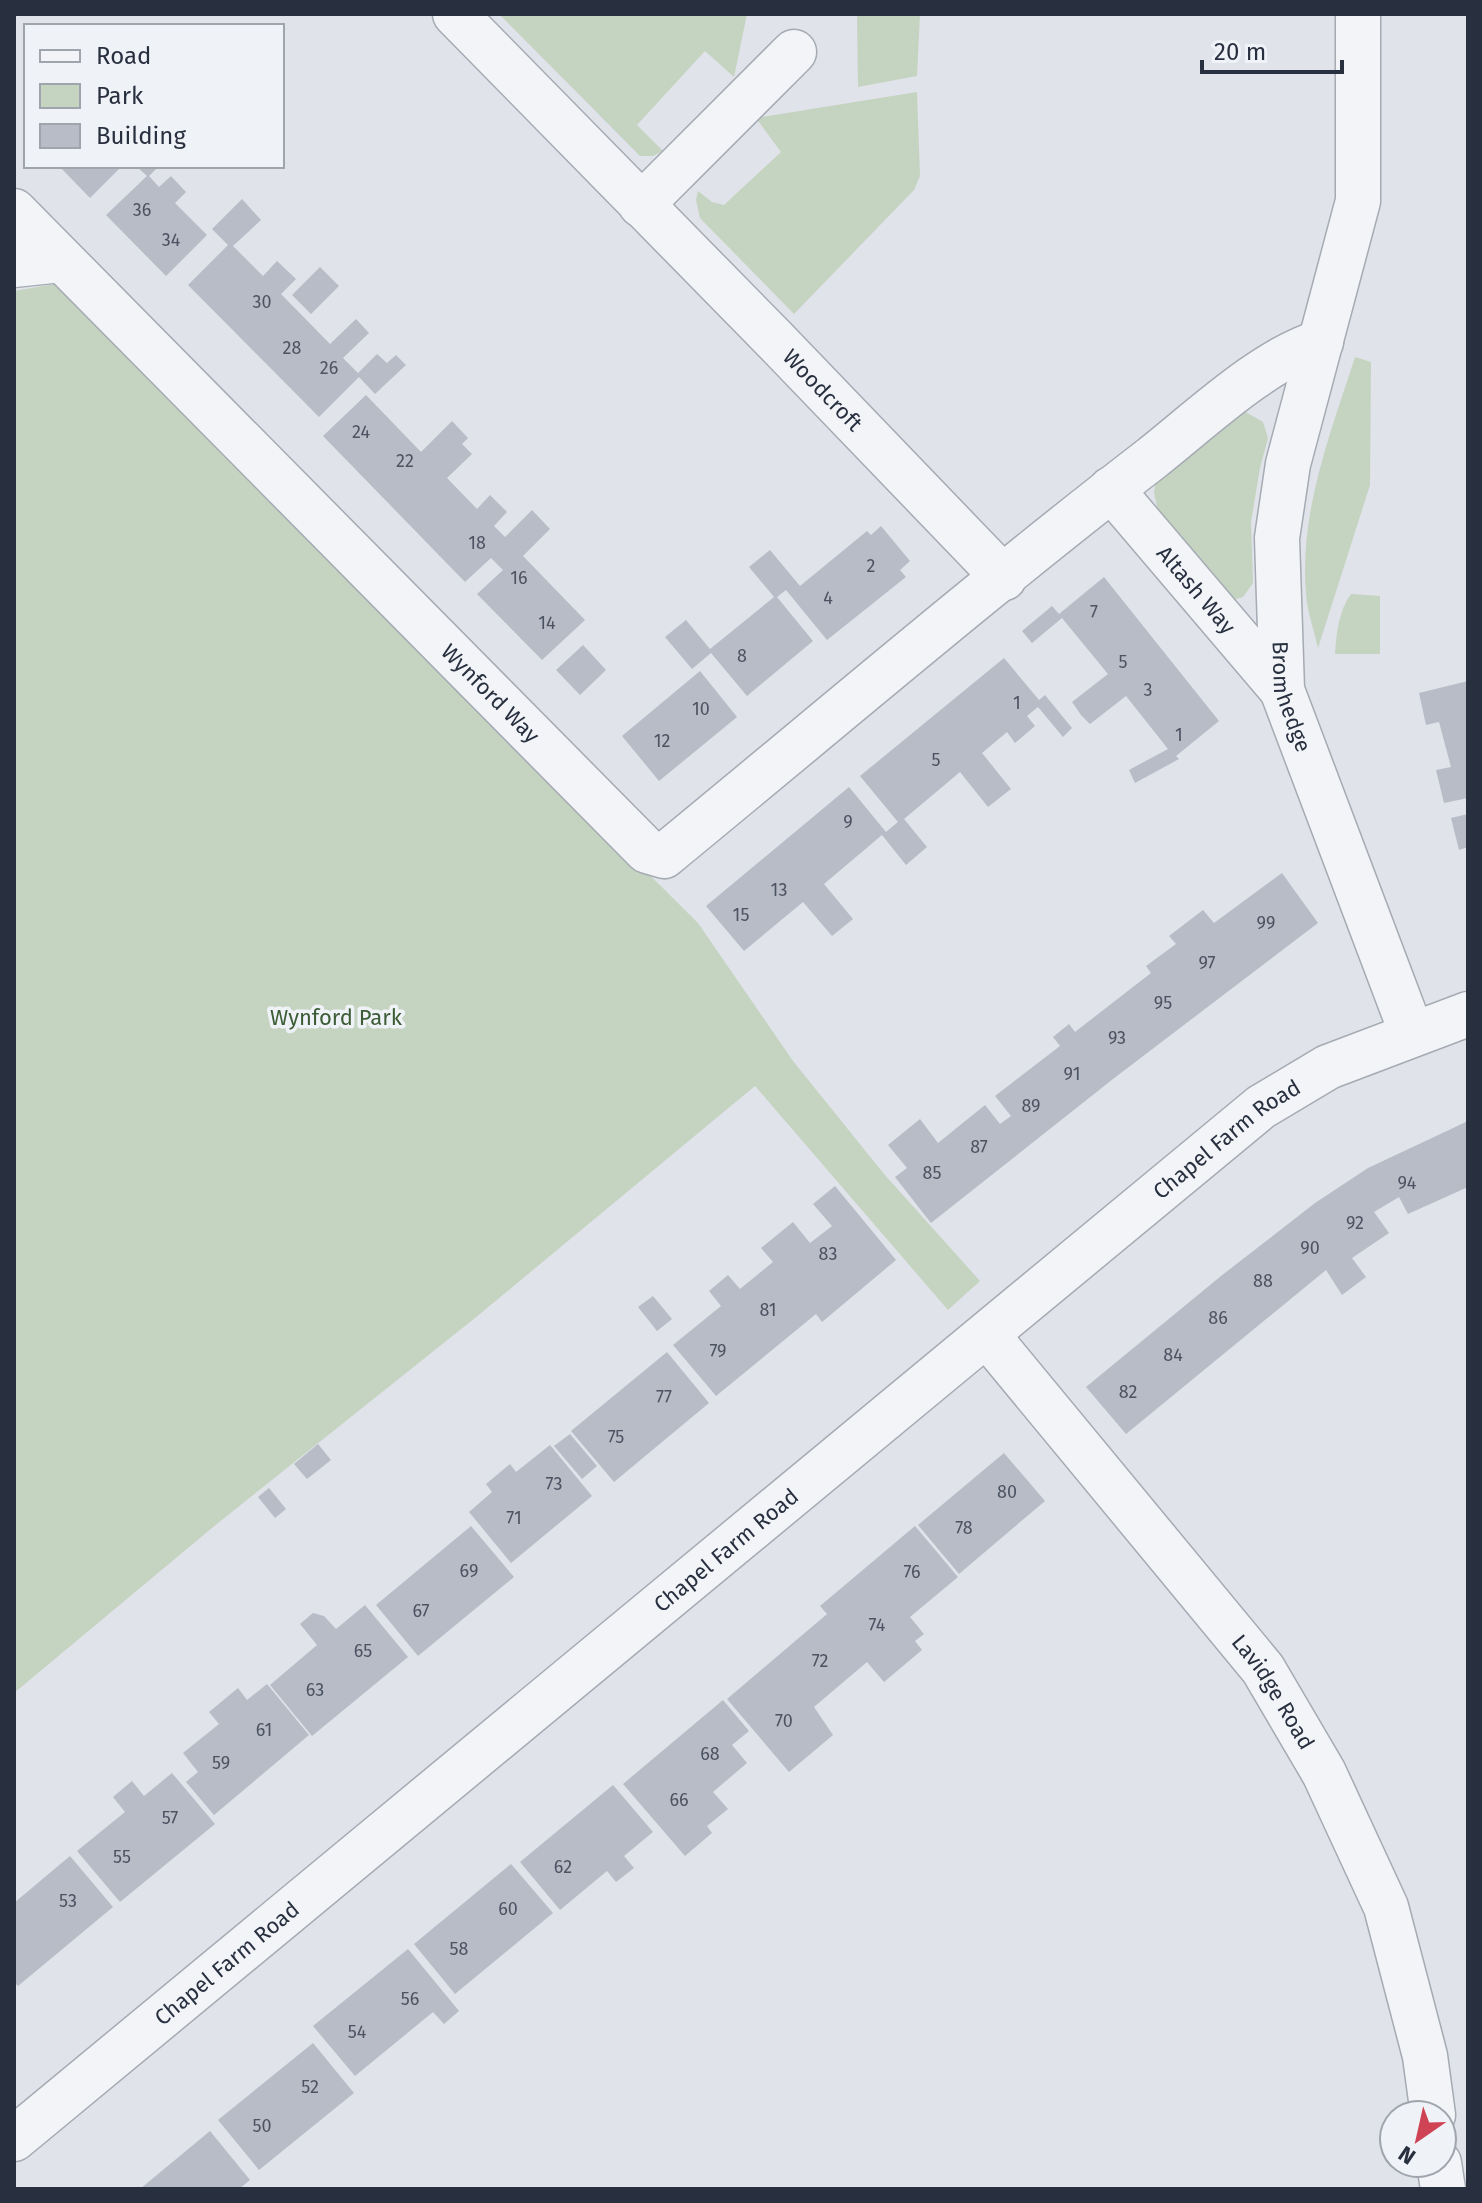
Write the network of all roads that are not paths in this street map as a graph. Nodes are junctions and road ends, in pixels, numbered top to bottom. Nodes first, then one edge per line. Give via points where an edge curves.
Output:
1 (455, 14) edge
2 (1358, 14) edge
3 (794, 52) dead end
4 (641, 205) junction
5 (14, 211) edge
6 (61, 260) junction
7 (14, 265) edge
8 (1321, 342) junction
9 (1111, 489) junction
10 (1004, 578) junction
11 (1282, 690) junction
12 (1468, 1014) edge
13 (1412, 1034) junction
14 (987, 1335) junction
15 (1431, 2099) edge
16 (14, 2139) edge

1 - 4 street, Woodcroft
2 - 8 street, Bromhedge via 1358,201
3 - 4 street
4 - 10 street, Woodcroft
5 - 6 street, Wynford Way
6 - 7 street
6 - 10 street, Wynford Way via 647,851 664,856
8 - 9 street via 1255,378
8 - 11 street, Bromhedge via 1288,464 1277,538
9 - 10 street
9 - 11 street, Altash Way
11 - 13 street, Bromhedge
12 - 13 street, Chapel Farm Road
13 - 14 street, Chapel Farm Road via 1328,1067 1261,1107
14 - 15 street, Lavidge Road via 1263,1669 1324,1773 1386,1907 1425,2056
14 - 16 street, Chapel Farm Road

